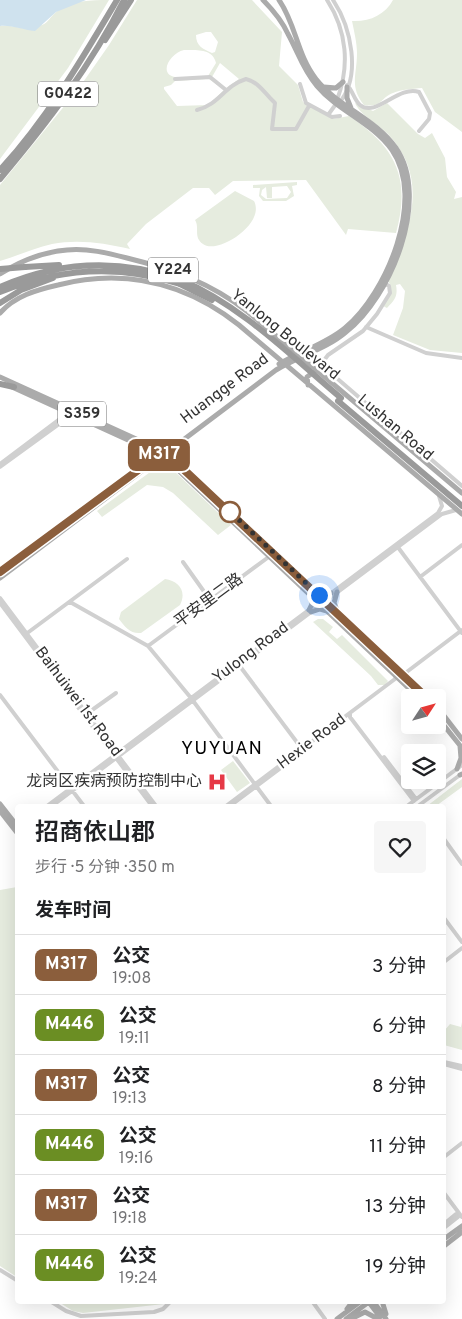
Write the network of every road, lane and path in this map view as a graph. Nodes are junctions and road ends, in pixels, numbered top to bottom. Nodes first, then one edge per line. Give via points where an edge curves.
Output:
1 (117, 0) edge
2 (124, 0) edge
3 (131, 0) edge
4 (263, 0) edge
5 (279, 0) edge
6 (327, 0) edge
7 (333, 0) edge
8 (86, 68) junction
9 (175, 79) dead end
10 (300, 84) dead end
11 (321, 84) junction
12 (346, 84) junction
13 (226, 90) junction
14 (338, 102) junction
15 (310, 106) junction
16 (197, 110) dead end
17 (355, 111) junction
18 (328, 115) junction
19 (340, 116) dead end
20 (419, 131) dead end
21 (0, 170) edge
22 (0, 179) edge
23 (80, 265) junction
24 (0, 269) edge
25 (70, 272) junction
26 (0, 274) edge
27 (180, 282) junction
28 (384, 283) junction
29 (0, 287) edge
30 (0, 292) edge
31 (0, 303) edge
32 (0, 313) edge
33 (366, 327) junction
34 (274, 333) junction
35 (262, 345) junction
36 (290, 347) junction
37 (312, 350) junction
38 (299, 355) junction
39 (462, 358) edge
40 (283, 364) junction
41 (310, 364) junction
42 (320, 373) junction
43 (0, 377) edge
44 (0, 382) edge
45 (308, 385) junction
46 (14, 387) joint
47 (351, 395) junction
48 (339, 400) junction
49 (62, 409) junction
50 (74, 414) junction
51 (136, 442) junction
52 (180, 443) junction
53 (163, 454) junction
54 (0, 464) edge
55 (176, 465) junction
56 (0, 467) edge
57 (149, 467) junction
58 (139, 470) junction
59 (462, 486) edge
60 (462, 493) edge
61 (438, 494) junction
62 (462, 501) edge
63 (459, 508) edge
64 (462, 514) edge
65 (262, 545) junction
66 (462, 545) edge
67 (396, 546) junction
68 (270, 556) junction
69 (126, 559) dead end
70 (183, 562) dead end
71 (0, 572) edge
72 (420, 577) junction
73 (0, 578) edge
74 (334, 592) junction
75 (308, 593) junction
76 (318, 594) junction
77 (0, 598) edge
78 (210, 600) junction
79 (70, 602) junction
80 (322, 602) junction
81 (0, 603) edge
82 (310, 611) junction
83 (329, 612) junction
84 (338, 613) junction
85 (462, 631) edge
86 (26, 635) junction
87 (148, 646) junction
88 (239, 664) junction
89 (404, 674) junction
90 (396, 676) junction
91 (401, 680) junction
92 (410, 689) edge
93 (418, 689) edge
94 (116, 693) dead end
95 (0, 695) edge
96 (192, 699) junction
97 (86, 715) junction
98 (351, 715) junction
99 (446, 720) edge
100 (446, 727) edge
101 (461, 743) edge
102 (303, 750) junction
103 (116, 756) junction
104 (460, 767) edge
105 (461, 774) edge
106 (256, 785) junction
107 (71, 790) junction
108 (415, 800) junction
109 (0, 804) edge
110 (50, 804) edge
111 (54, 804) edge
112 (82, 804) edge
113 (151, 804) edge
114 (154, 804) edge
115 (229, 804) edge
116 (232, 804) edge
117 (270, 804) edge
118 (410, 804) edge
119 (422, 804) edge
120 (0, 811) edge
121 (9, 816) junction
122 (15, 819) edge
123 (15, 827) edge
124 (15, 829) edge
125 (446, 843) edge
126 (462, 864) edge
127 (446, 921) edge
128 (462, 942) edge
129 (462, 948) edge
130 (446, 960) edge
131 (446, 1063) edge
132 (462, 1067) edge
133 (462, 1143) edge
134 (446, 1155) edge
135 (446, 1196) edge
136 (457, 1214) junction
137 (462, 1217) edge
138 (446, 1222) edge
139 (446, 1226) edge
140 (462, 1226) edge
141 (462, 1232) edge
142 (446, 1238) edge
143 (446, 1244) edge
144 (0, 1270) edge
145 (15, 1279) edge
146 (55, 1304) edge
147 (168, 1304) edge
148 (314, 1304) edge
149 (351, 1304) edge
150 (357, 1304) edge
151 (366, 1304) edge
152 (371, 1304) edge
153 (372, 1304) edge
154 (383, 1304) edge
155 (341, 1318) edge
156 (325, 1319) edge
157 (351, 1319) edge
158 (380, 1319) edge
159 (388, 1319) edge

1 - 21 highway, G0422 via 74,73
2 - 8 highway, G0422
3 - 8 highway
4 - 14 main road via 285,27 309,77
5 - 11 main road via 290,18 303,58
6 - 12 street via 343,36
7 - 12 street via 350,44 351,62
8 - 22 highway, G0422
9 - 13 street via 210,77
10 - 15 street via 304,99
11 - 12 main road via 332,89
11 - 14 main road
12 - 14 street
12 - 17 main road via 348,100
12 - 20 street via 360,105 370,108 396,95 414,90 419,92 430,113
13 - 15 street via 246,79 257,83 274,103 272,129 300,126 303,114
13 - 16 street via 210,106
14 - 17 main road
14 - 18 street
14 - 37 main road via 391,148 402,172 406,203 391,257 366,306 339,332
15 - 18 street
17 - 28 main road via 376,126 394,146 405,165 409,181 410,203 406,223
18 - 19 street
23 - 24 highway, bridge
23 - 27 highway, Yanlong Boulevard via 139,268
23 - 29 highway, Yanlong Boulevard via 43,272
25 - 27 highway, Yanlong Boulevard via 124,272
25 - 30 highway, Yanlong Boulevard via 35,279
25 - 31 highway via 27,287
26 - 34 main road, Y224 via 49,252 83,250 112,254 200,281 228,297
27 - 48 highway, Yanlong Boulevard, bridge via 234,314
28 - 33 street, Lushan Road via 390,288 389,294
28 - 37 main road via 357,323 337,340
32 - 35 main road via 18,298 43,288 98,277 132,278 163,285 198,299
33 - 39 street via 426,353
33 - 47 street, Lushan Road via 325,359 327,370
34 - 35 main road via 272,344
34 - 36 main road, Y224
35 - 40 main road
36 - 37 main road
36 - 38 main road, Y224
37 - 38 main road, Huangge Road
37 - 41 main road via 308,357
38 - 40 main road, Huangge Road
38 - 41 main road, Y224
40 - 45 main road
40 - 52 main road, Huangge Road
40 - 53 main road, Huangge Road
41 - 42 main road, Y224
42 - 45 main road via 310,373
42 - 47 main road, Y224
43 - 53 main road, S359
44 - 46 highway
45 - 61 main road
46 - 49 main road, S359
47 - 59 street, Lushan Road
47 - 60 main road, Y224
48 - 62 highway, Yanlong Boulevard
48 - 63 highway, Yanlong Boulevard
49 - 50 main road, S359
49 - 54 street via 61,418
50 - 51 main road, S359
50 - 56 street
51 - 53 main road, S359
51 - 58 main road via 143,456
52 - 53 main road, Huangge Road
52 - 55 main road
53 - 55 main road, S359
53 - 57 main road, Huangge Road
53 - 58 main road, Huangge Road
55 - 57 main road
55 - 65 main road, S359
57 - 73 main road, Huangge Road
58 - 71 main road, Huangge Road
61 - 63 main road
61 - 67 street, Yulong Road via 442,503 440,511
63 - 64 main road
63 - 67 street, Yulong Road via 445,512
65 - 68 main road, S359
65 - 76 main road, S359
66 - 72 street
67 - 72 street
67 - 74 street, Yulong Road
68 - 75 main road, S359
68 - 78 street, 平安里二路
69 - 79 street
70 - 78 street
72 - 85 street
74 - 76 main road
74 - 80 street, Yulong Road
74 - 84 main road
75 - 80 main road, S359
75 - 82 main road via 312,601
76 - 80 main road, S359
77 - 86 street, Baihuiwei 1st Road
78 - 87 street, 平安里二路
79 - 86 street
79 - 87 street
80 - 82 street, Yulong Road
80 - 83 main road, S359
80 - 84 main road, S359
81 - 86 street, Baihuiwei 1st Road
82 - 83 main road via 320,609
82 - 88 street, Yulong Road
83 - 90 main road, S359
84 - 89 main road, S359
85 - 89 street
86 - 97 street, Baihuiwei 1st Road
87 - 96 street
88 - 96 street, Yulong Road
88 - 102 street
89 - 93 main road, S359
90 - 91 main road, S359
90 - 98 street, Hexie Road
91 - 92 main road, S359
91 - 98 street, Hexie Road
94 - 97 street
95 - 107 street
96 - 103 street, Yulong Road
96 - 106 street
97 - 103 street, Baihuiwei 1st Road
98 - 102 street, Hexie Road
98 - 108 street
99 - 101 main road
100 - 101 main road
101 - 104 main road
102 - 106 street, Hexie Road
103 - 107 street, Yulong Road
103 - 113 street, Baihuiwei 1st Road
103 - 114 street, Baihuiwei 1st Road
104 - 108 street
105 - 119 street
106 - 115 street, Hexie Road
106 - 116 street, Hexie Road
106 - 117 street
107 - 110 street, Yulong Road
107 - 111 street, Yulong Road
107 - 112 street
108 - 118 street
109 - 121 main road
120 - 124 main road
121 - 122 main road
121 - 123 main road
125 - 126 street
127 - 128 street
129 - 130 street
131 - 132 street
133 - 134 street
135 - 136 street
136 - 137 street
136 - 138 street
136 - 139 street via 458,1217
140 - 142 main road
141 - 143 main road
144 - 145 street
146 - 147 street via 70,1313 88,1316 154,1312
148 - 156 street
149 - 155 main road
150 - 155 main road
151 - 155 main road
152 - 158 main road
153 - 159 main road
154 - 159 main road
157 - 158 main road via 365,1312

